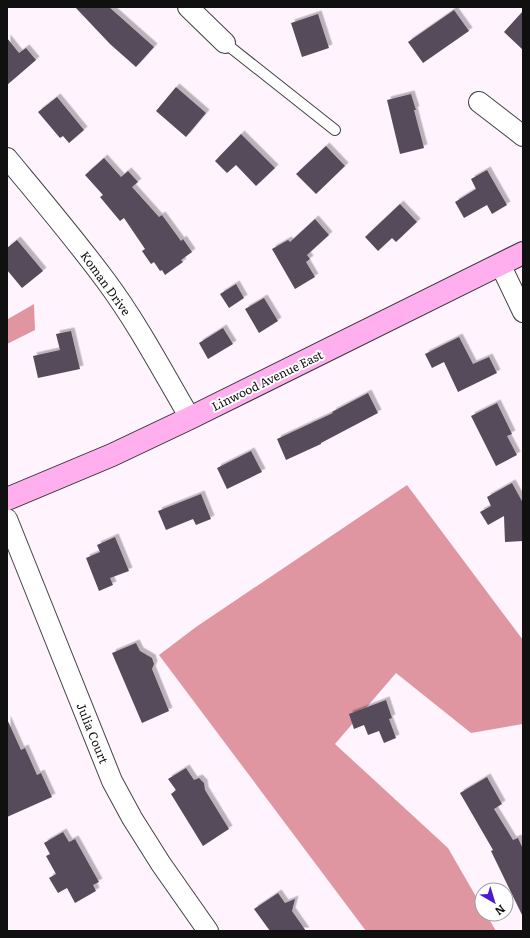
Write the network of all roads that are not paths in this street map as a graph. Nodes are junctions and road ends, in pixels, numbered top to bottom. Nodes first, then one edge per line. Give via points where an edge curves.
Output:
1 (188, 7) edge
2 (225, 43) joint
3 (479, 102) dead end
4 (335, 130) dead end
5 (523, 136) edge
6 (7, 158) edge
7 (523, 253) edge
8 (500, 264) junction
9 (523, 312) edge
10 (190, 418) junction
11 (7, 499) edge
12 (7, 519) edge
13 (208, 931) edge

1 - 2 street
2 - 4 lane
3 - 5 street
6 - 10 street, Koman Drive via 107,282 138,328
7 - 8 main road, Linwood Avenue East
8 - 9 street
8 - 10 main road, Linwood Avenue East
10 - 11 main road, Linwood Avenue East via 105,458
12 - 13 street, Julia Court via 112,781 161,864

